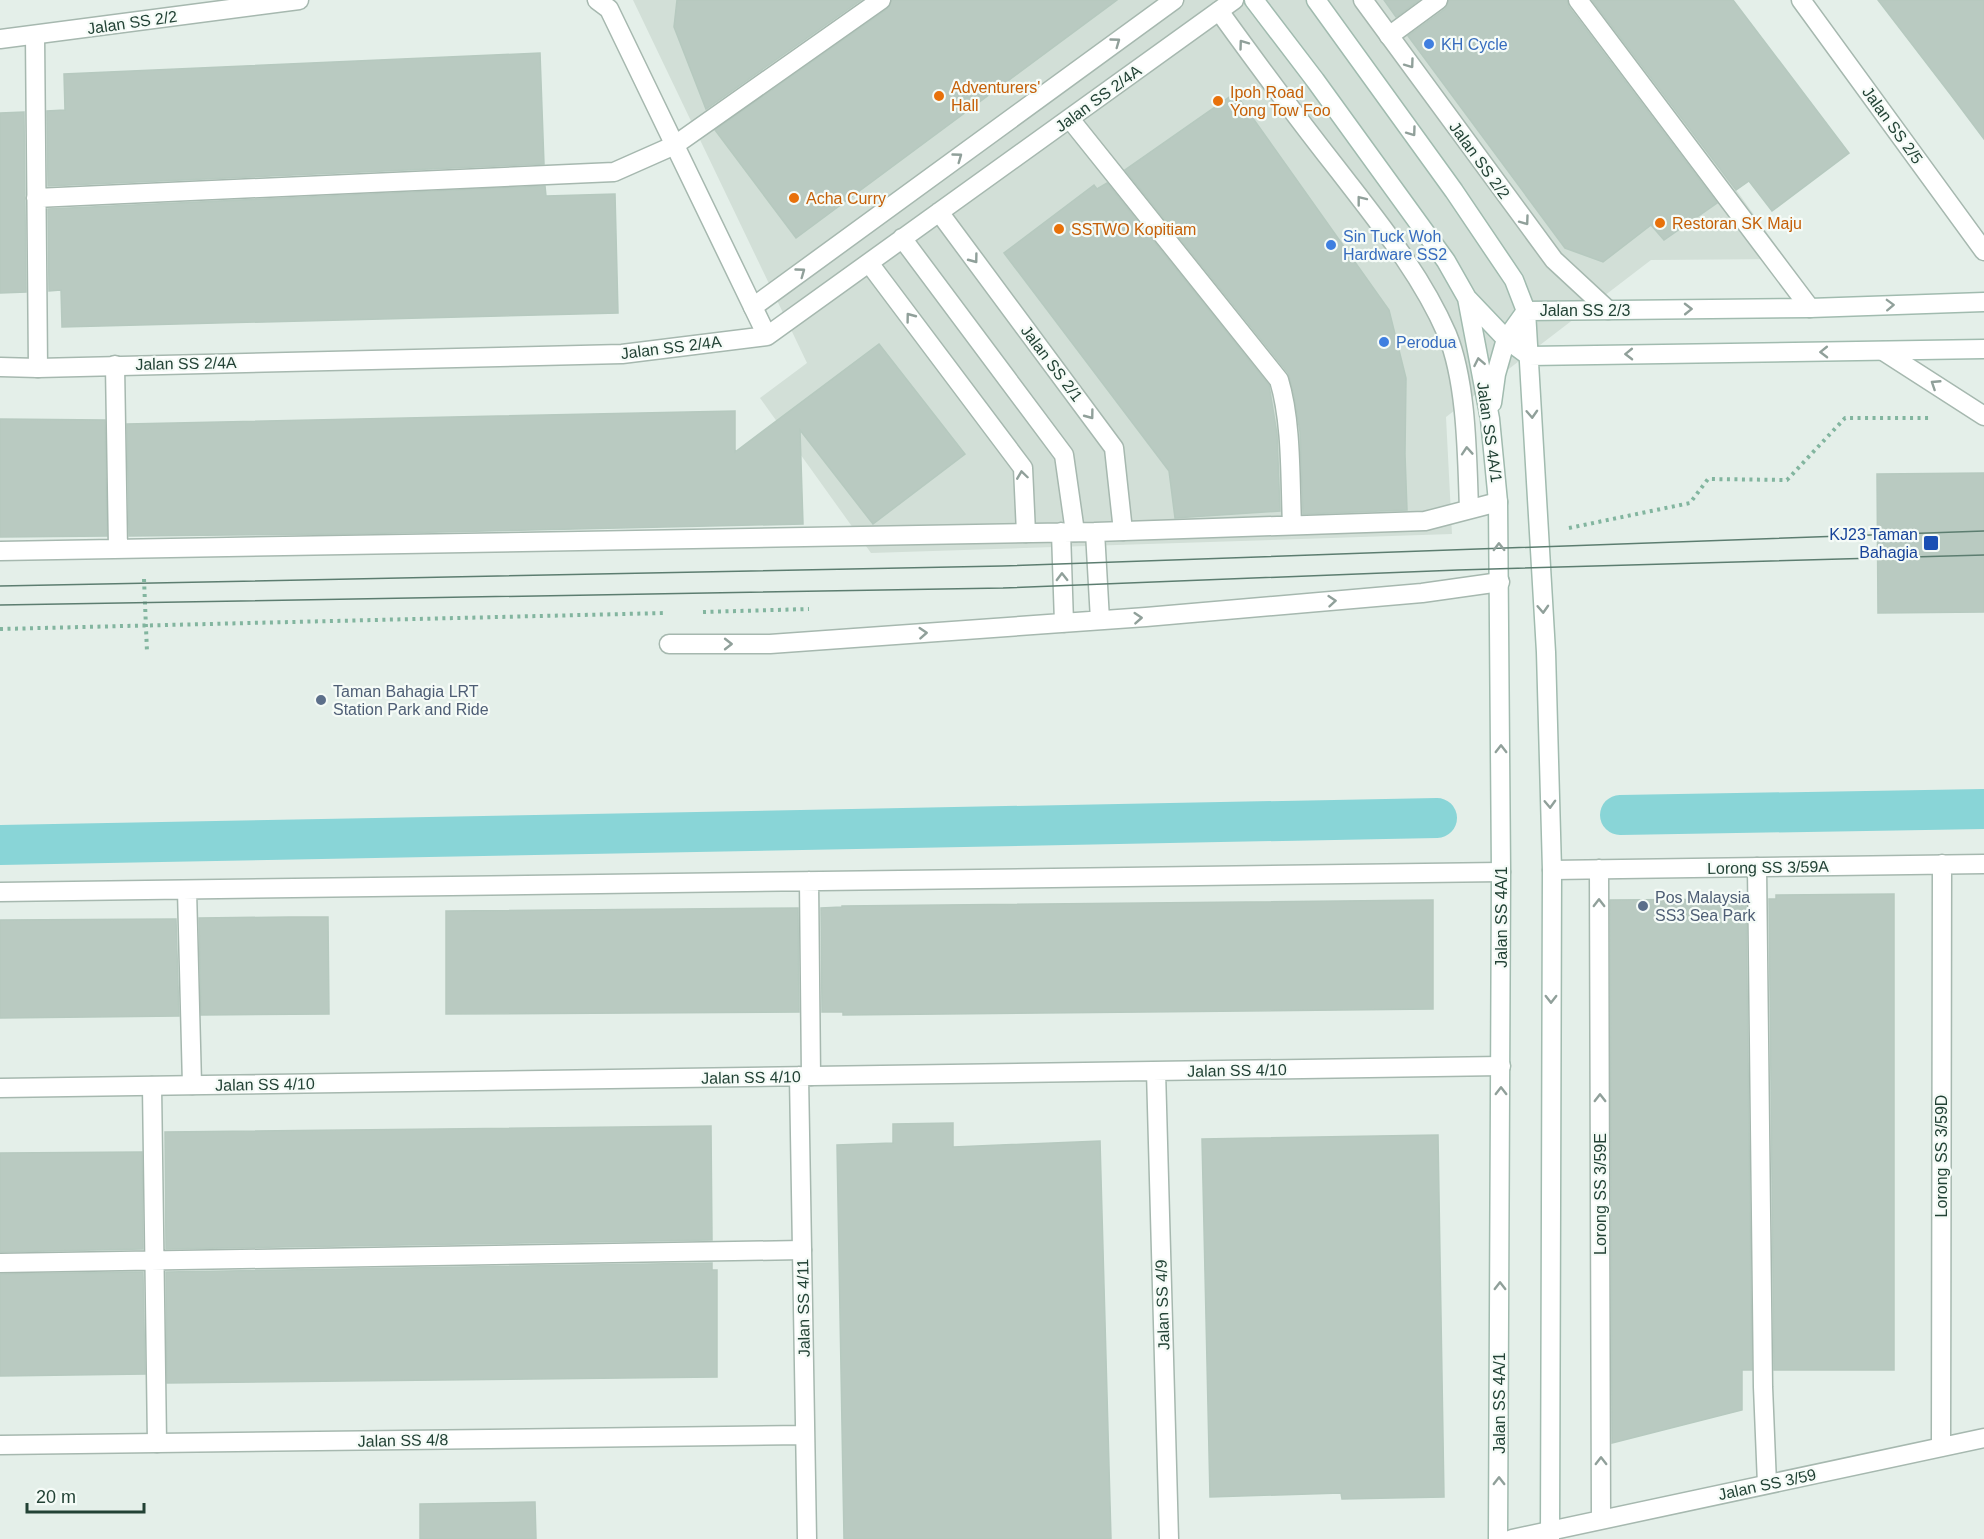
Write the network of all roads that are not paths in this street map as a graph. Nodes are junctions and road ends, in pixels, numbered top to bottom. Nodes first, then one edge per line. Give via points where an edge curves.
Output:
1 (299, 0) edge
2 (881, 0) edge
3 (1174, 0) edge
4 (1234, 0) edge
5 (1254, 0) edge
6 (1316, 0) edge
7 (1363, 0) edge
8 (1438, 0) edge
9 (1578, 0) edge
10 (1801, 0) edge
11 (609, 3) edge
12 (1219, 11) junction
13 (34, 35) junction
14 (1389, 36) junction
15 (0, 39) edge
16 (1070, 119) junction
17 (675, 145) junction
18 (36, 198) junction
19 (939, 212) junction
20 (902, 238) junction
21 (1984, 251) edge
22 (869, 263) junction
23 (1467, 298) junction
24 (1984, 302) edge
25 (753, 307) junction
26 (1810, 308) junction
27 (1608, 310) junction
28 (1526, 311) junction
29 (767, 336) junction
30 (1506, 339) junction
31 (1984, 349) edge
32 (1883, 351) junction
33 (1529, 356) junction
34 (115, 365) junction
35 (0, 367) edge
36 (38, 368) junction
37 (1984, 416) edge
38 (1490, 419) junction
39 (1498, 502) junction
40 (1469, 509) junction
41 (1292, 525) junction
42 (1123, 531) junction
43 (1068, 532) junction
44 (1095, 532) junction
45 (1026, 533) junction
46 (118, 549) junction
47 (0, 551) edge
48 (1500, 582) junction
49 (1100, 620) junction
50 (1064, 623) junction
51 (669, 644) dead end
52 (1942, 864) junction
53 (1984, 864) edge
54 (1757, 867) junction
55 (1599, 869) junction
56 (1552, 870) junction
57 (1502, 872) junction
58 (808, 881) junction
59 (187, 890) junction
60 (0, 892) edge
61 (1501, 1066) junction
62 (1156, 1071) junction
63 (805, 1076) junction
64 (192, 1085) junction
65 (152, 1086) junction
66 (0, 1088) edge
67 (802, 1250) junction
68 (154, 1260) junction
69 (0, 1263) edge
70 (805, 1435) junction
71 (1984, 1438) edge
72 (157, 1443) junction
73 (0, 1445) edge
74 (1941, 1447) junction
75 (1767, 1484) junction
76 (1601, 1519) junction
77 (1550, 1535) edge
78 (807, 1539) edge
79 (1169, 1539) edge
80 (1498, 1539) edge
81 (1512, 1539) edge

1 - 13 street, Jalan SS 2/2
2 - 17 street
25 -> 3 street
4 - 12 street, Jalan SS 2/4A
5 - 23 street via 1446,261
6 -> 28 street, Jalan SS 2/3 via 1461,201 1514,280
7 - 14 street, Jalan SS 2/2
8 - 14 street
9 - 26 street
10 - 21 street, Jalan SS 2/5
11 - 17 street
12 - 16 street, Jalan SS 2/4A
40 -> 12 street via 1459,375 1447,335 1418,277
13 - 15 street, Jalan SS 2/2
13 - 18 street
14 -> 27 street, Jalan SS 2/2 via 1554,260
16 - 19 street, Jalan SS 2/4A
16 - 41 street via 1279,381 1286,416
17 - 18 street via 614,172
17 - 25 street
18 - 36 street
19 - 20 street, Jalan SS 2/4A
19 -> 42 street, Jalan SS 2/1 via 1114,448
20 - 22 street, Jalan SS 2/4A
20 - 43 street via 1064,455
22 - 29 street, Jalan SS 2/4A
45 -> 22 street via 1023,468
23 - 30 street
38 -> 23 street, Jalan SS 4A/1
26 -> 24 street, Jalan SS 2/3
25 - 29 street
27 -> 26 street, Jalan SS 2/3
27 - 28 street, Jalan SS 2/3
28 - 30 street
28 - 33 street
29 - 34 street, Jalan SS 2/4A via 622,354
30 - 33 street
30 - 38 street
31 - 32 street
32 -> 33 street
37 -> 32 street
33 -> 56 street via 1546,652
34 - 36 street, Jalan SS 2/4A
34 - 46 street
35 - 36 street, Jalan SS 2/4A
38 - 39 street, Jalan SS 4A/1
39 - 40 street
48 -> 39 street, Jalan SS 4A/1
40 - 41 street via 1425,521
41 - 42 street
42 - 44 street
43 - 44 street
43 - 45 street
50 -> 43 street
44 - 49 street
45 - 46 street
46 - 47 street
49 -> 48 street via 1422,593
57 -> 48 street, Jalan SS 4A/1
49 - 50 street
51 -> 50 street via 770,644
52 - 53 street, Lorong SS 3/59A
52 - 54 street, Lorong SS 3/59A
52 - 74 street, Lorong SS 3/59D
54 - 55 street, Lorong SS 3/59A
54 - 75 street
55 - 56 street, Lorong SS 3/59A
76 -> 55 street, Lorong SS 3/59E
56 -> 77 street
57 - 58 street
57 - 61 street, Jalan SS 4A/1
58 - 59 street
58 - 63 street, Jalan SS 4/11
59 - 60 street
59 - 64 street
61 - 62 street, Jalan SS 4/10
80 -> 61 street, Jalan SS 4A/1
62 - 63 street, Jalan SS 4/10
62 - 79 street, Jalan SS 4/9
63 - 64 street, Jalan SS 4/10
63 - 67 street, Jalan SS 4/11
64 - 65 street, Jalan SS 4/10
65 - 66 street, Jalan SS 4/10
65 - 68 street
67 - 68 street
67 - 70 street, Jalan SS 4/11
68 - 69 street
68 - 72 street
70 - 72 street, Jalan SS 4/8
70 - 78 street, Jalan SS 4/11
71 - 74 street, Jalan SS 3/59
72 - 73 street, Jalan SS 4/8
74 - 75 street, Jalan SS 3/59
75 - 76 street, Jalan SS 3/59
76 - 77 street, Jalan SS 3/59
77 - 81 street, Jalan SS 3/59

